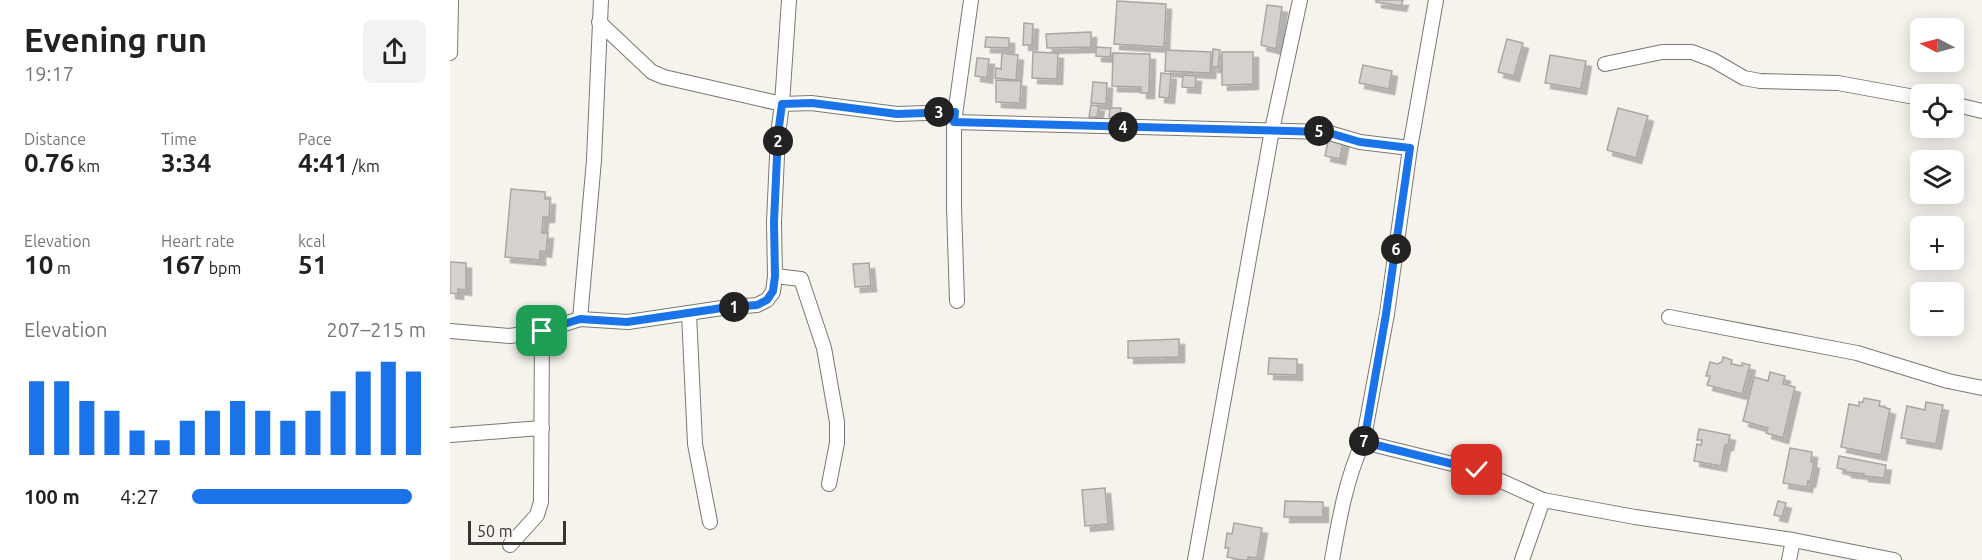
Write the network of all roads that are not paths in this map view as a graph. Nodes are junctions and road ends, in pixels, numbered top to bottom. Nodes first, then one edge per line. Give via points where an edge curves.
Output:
1 (451, 0) edge
2 (601, 0) edge
3 (789, 0) edge
4 (971, 0) edge
5 (1300, 0) edge
6 (1436, 0) edge
7 (599, 22) junction
8 (450, 53) edge
9 (1605, 64) dead end
10 (1910, 96) edge
11 (782, 104) junction
12 (1964, 107) edge
13 (1982, 111) edge
14 (955, 117) junction
15 (1272, 130) junction
16 (1410, 148) junction
17 (775, 276) junction
18 (957, 301) dead end
19 (689, 313) junction
20 (1669, 317) dead end
21 (580, 319) junction
22 (450, 331) edge
23 (542, 331) junction
24 (1982, 388) edge
25 (543, 428) junction
26 (450, 435) edge
27 (1364, 442) junction
28 (829, 484) dead end
29 (1543, 501) junction
30 (710, 522) dead end
31 (1793, 540) junction
32 (510, 545) dead end
33 (1195, 560) edge
34 (1332, 560) edge
35 (1522, 560) edge
36 (1789, 560) edge
37 (1894, 560) edge

1 - 8 street
2 - 7 street
3 - 11 street
4 - 14 street
5 - 15 street
6 - 16 street
7 - 11 street via 652,72
7 - 21 street via 594,160
9 - 10 street via 1662,52 1692,52 1752,80 1838,83
11 - 14 street via 812,103
11 - 17 street via 774,222
12 - 13 street
14 - 15 street
14 - 18 street
15 - 16 street via 1326,132 1360,142
15 - 33 street
16 - 27 street
17 - 19 street via 773,291 757,305
17 - 28 street via 801,279 824,348 837,422
19 - 21 street via 627,322
19 - 30 street via 695,444
20 - 24 street via 1857,353
21 - 23 street
22 - 23 street via 510,336
23 - 25 street
25 - 26 street
25 - 32 street via 540,508
27 - 29 street via 1477,470
27 - 34 street via 1340,514
29 - 31 street
29 - 35 street
31 - 36 street
31 - 37 street

